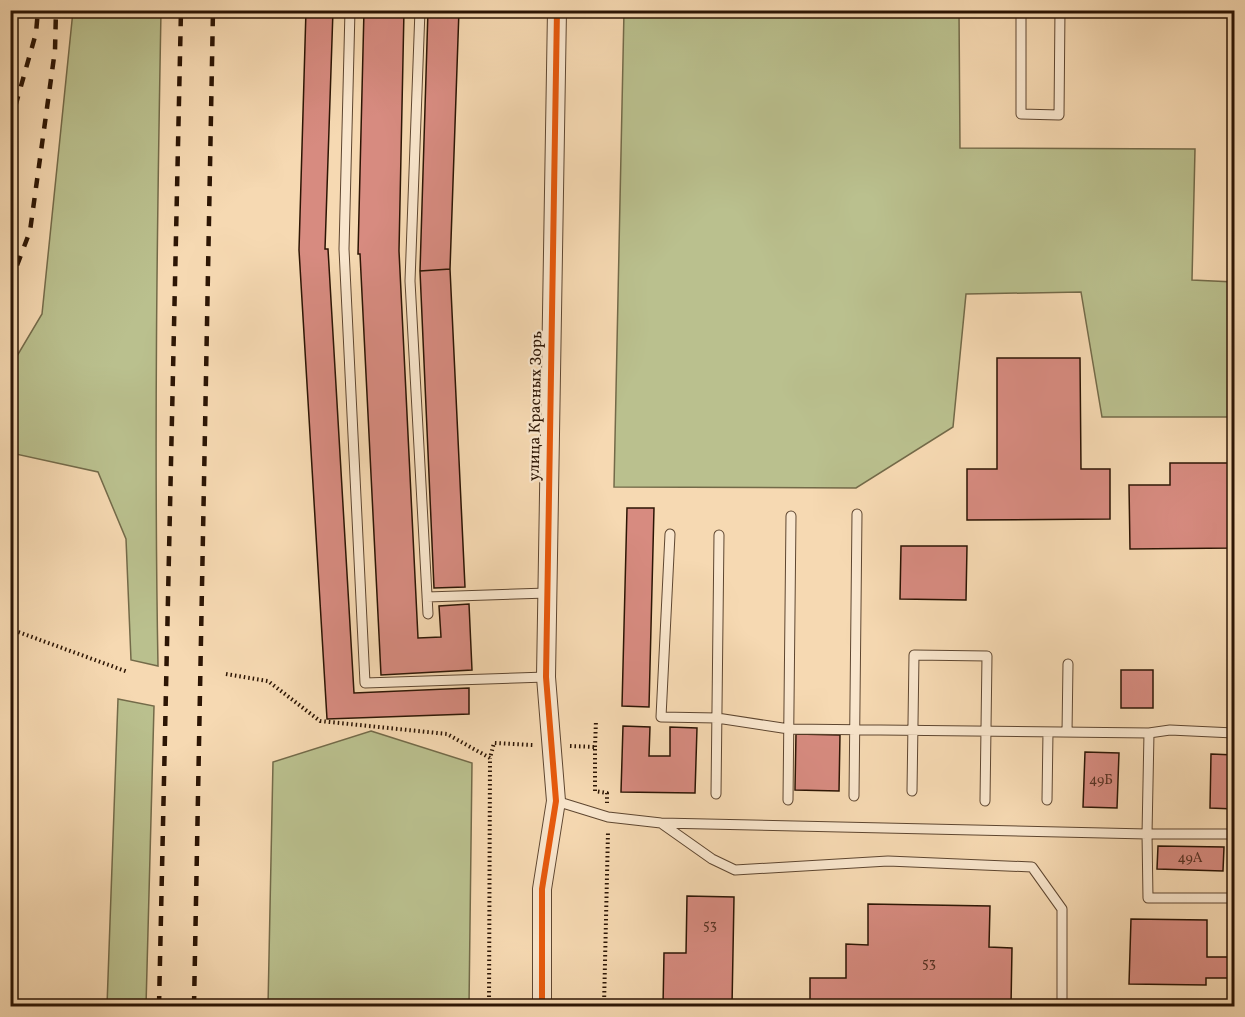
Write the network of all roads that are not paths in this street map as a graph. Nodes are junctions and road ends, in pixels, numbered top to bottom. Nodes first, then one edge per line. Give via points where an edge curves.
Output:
1 (350, 10) edge
2 (420, 10) edge
3 (557, 10) edge
4 (1021, 10) edge
5 (1060, 10) edge
6 (857, 514) dead end
7 (791, 516) dead end
8 (670, 534) dead end
9 (719, 534) dead end
10 (547, 593) junction
11 (427, 597) junction
12 (428, 614) dead end
13 (1068, 664) dead end
14 (546, 677) junction
15 (717, 718) junction
16 (789, 729) junction
17 (855, 730) junction
18 (912, 731) junction
19 (986, 732) junction
20 (1048, 732) junction
21 (1067, 732) junction
22 (1149, 733) junction
23 (1234, 733) edge
24 (912, 792) dead end
25 (716, 794) dead end
26 (854, 796) dead end
27 (788, 800) dead end
28 (1047, 800) dead end
29 (556, 801) junction
30 (985, 801) dead end
31 (661, 823) junction
32 (1147, 834) junction
33 (1234, 834) edge
34 (1234, 898) edge
35 (542, 1006) edge
36 (1062, 1006) edge

1 - 14 lane via 344,249 365,684
2 - 11 lane via 410,280
3 - 10 street, улица Красных Зорь
4 - 5 lane via 1021,114 1059,115
6 - 17 lane
7 - 16 lane
8 - 15 lane via 661,717
9 - 15 lane
10 - 11 lane
10 - 14 street, улица Красных Зорь
11 - 12 lane
13 - 21 lane
14 - 29 street, улица Красных Зорь
15 - 16 lane
15 - 25 lane
16 - 17 lane
16 - 27 lane
17 - 18 lane
17 - 26 lane
18 - 19 lane
18 - 19 lane via 914,655 987,656
18 - 24 lane
19 - 20 lane
19 - 30 lane
20 - 21 lane
20 - 28 lane
21 - 22 lane
22 - 23 lane
22 - 32 lane
29 - 31 lane via 608,817
29 - 35 street, улица Красных Зорь via 542,889
31 - 32 lane
31 - 36 lane via 711,860 735,870 888,861 1032,867 1062,909
32 - 33 lane
32 - 34 lane via 1148,898

